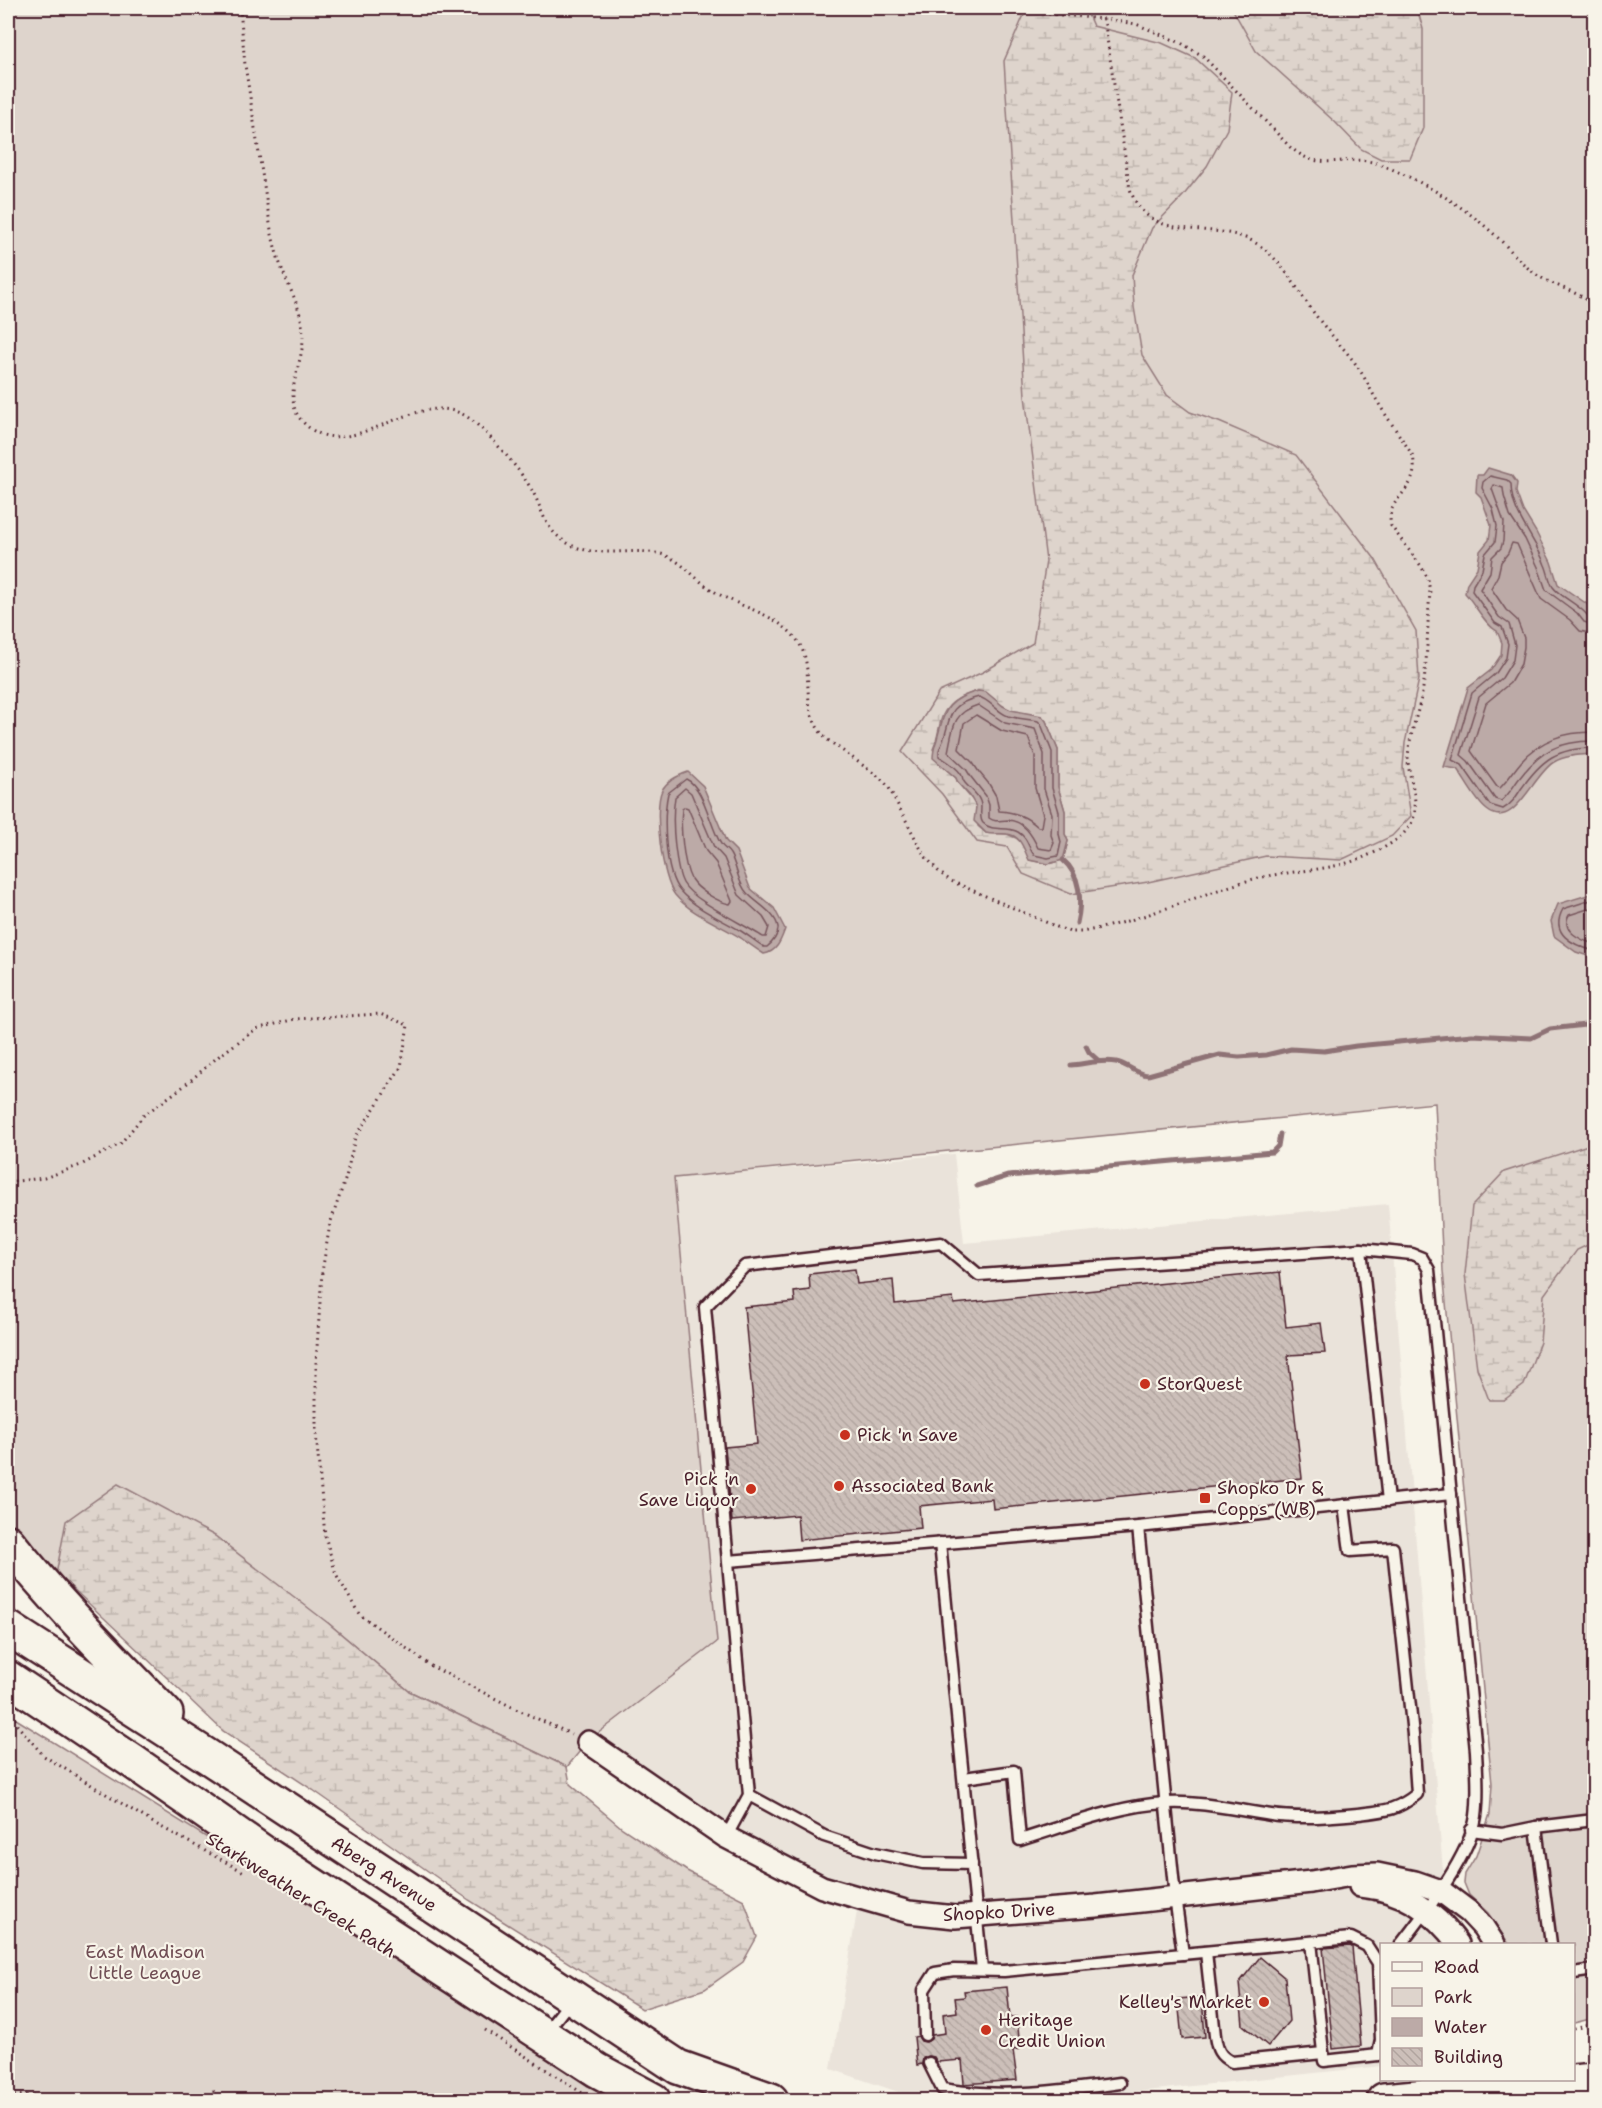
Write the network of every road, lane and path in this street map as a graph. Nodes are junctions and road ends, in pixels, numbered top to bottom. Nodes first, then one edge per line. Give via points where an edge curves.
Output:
1 (240, 8) edge
2 (1007, 8) edge
3 (1104, 19) junction
4 (1594, 306) edge
5 (8, 1182) edge
6 (1361, 1250) junction
7 (1451, 1494) junction
8 (1388, 1501) junction
9 (1344, 1505) junction
10 (1138, 1527) junction
11 (8, 1542) edge
12 (940, 1543) junction
13 (728, 1561) junction
14 (8, 1628) edge
15 (13, 1698) edge
16 (8, 1724) edge
17 (588, 1742) joint
18 (207, 1756) junction
19 (964, 1778) junction
20 (749, 1795) junction
21 (1166, 1803) junction
22 (1594, 1820) edge
23 (1536, 1827) junction
24 (1471, 1830) junction
25 (726, 1837) junction
26 (972, 1864) junction
27 (247, 1874) dead end
28 (1311, 1882) junction
29 (1441, 1891) junction
30 (1175, 1897) junction
31 (1427, 1911) junction
32 (977, 1915) junction
33 (1311, 1942) junction
34 (1402, 1943) edge
35 (1457, 1943) edge
36 (1493, 1943) edge
37 (1551, 1943) edge
38 (1206, 1952) junction
39 (1183, 1954) junction
40 (1380, 1961) edge
41 (982, 1970) junction
42 (1594, 1970) edge
43 (1575, 1973) edge
44 (573, 1998) junction
45 (1594, 2024) edge
46 (1575, 2029) edge
47 (485, 2030) dead end
48 (544, 2035) junction
49 (925, 2035) dead end
50 (1380, 2044) edge
51 (1323, 2053) junction
52 (1575, 2062) edge
53 (929, 2063) dead end
54 (1594, 2064) edge
55 (1594, 2080) edge
56 (1120, 2083) dead end
57 (1509, 2089) edge
58 (8, 2095) edge
59 (56, 2100) edge
60 (205, 2100) edge
61 (225, 2100) edge
62 (593, 2100) edge
63 (653, 2100) edge
64 (771, 2100) edge
65 (1384, 2100) edge

1 - 3 path via 271,230 300,314 303,337 292,402 303,422 316,431 343,437 422,410 441,408 464,415 479,426 523,476 543,519 562,540 604,553 662,555 675,560 711,589 781,624 805,653 808,708 818,730 888,786 924,855 940,873 1070,932 1176,906 1251,880 1346,864 1408,829 1414,818 1409,753 1423,689 1430,592 1428,579 1390,526 1391,507 1409,488 1414,476 1413,456 1342,346 1263,248 1236,236 1164,224 1143,213 1135,203
2 - 3 path
3 - 4 path via 1136,24 1203,56 1302,157 1318,162 1356,159 1379,164 1454,201 1534,273
5 - 17 path via 44,1178 81,1165 120,1144 144,1115 256,1029 295,1019 380,1014 408,1025 401,1067 355,1138 330,1224 322,1272 316,1433 325,1536 336,1574 359,1614 430,1666
6 - 7 lane via 1412,1254 1422,1258 1429,1270
6 - 8 lane
6 - 13 lane via 979,1275 941,1243 745,1266 705,1307
7 - 8 lane
7 - 24 lane via 1476,1751 1478,1791
8 - 9 lane
9 - 10 lane
9 - 21 lane via 1350,1551 1393,1548 1417,1794 1401,1807 1322,1818 1272,1815 1220,1805
10 - 12 lane
10 - 21 lane
11 - 18 main road
12 - 13 lane
12 - 19 lane
13 - 20 lane
14 - 18 main road, Aberg Avenue
15 - 16 path
15 - 27 path, Starkweather Creek Path via 17,1725 44,1755 152,1822
15 - 48 main road via 264,1853
17 - 25 street, Shopko Drive
18 - 44 main road, Aberg Avenue
19 - 21 lane via 1014,1771 1020,1840 1120,1810
19 - 26 lane
20 - 25 lane
20 - 26 lane via 824,1836 875,1853 923,1863
21 - 30 lane
22 - 23 lane
23 - 24 lane via 1502,1834
23 - 37 lane
24 - 29 lane
25 - 32 street, Shopko Drive via 822,1887 909,1912
26 - 32 lane
28 - 29 street, Shopko Drive via 1377,1874
28 - 30 street, Shopko Drive
28 - 31 street, Shopko Drive via 1377,1888 1412,1900
29 - 31 lane
29 - 36 street, Shopko Drive via 1469,1912
30 - 32 street, Shopko Drive
30 - 39 lane
31 - 34 lane
31 - 35 street, Shopko Drive
32 - 41 lane
33 - 38 lane
33 - 40 lane via 1351,1938 1367,1946
33 - 51 lane
38 - 39 lane
38 - 51 lane via 1217,2049 1223,2058 1232,2062
39 - 41 lane
41 - 49 lane via 935,1973 924,1990
42 - 43 lane
44 - 48 lane
44 - 64 main road, Aberg Avenue via 678,2067
45 - 46 path
47 - 62 path
48 - 63 main road
50 - 51 lane via 1377,2055 1324,2061
52 - 54 main road
53 - 56 lane via 942,2089 967,2093 1017,2093
55 - 57 main road
57 - 65 main road
58 - 59 path
60 - 61 path via 213,2091

